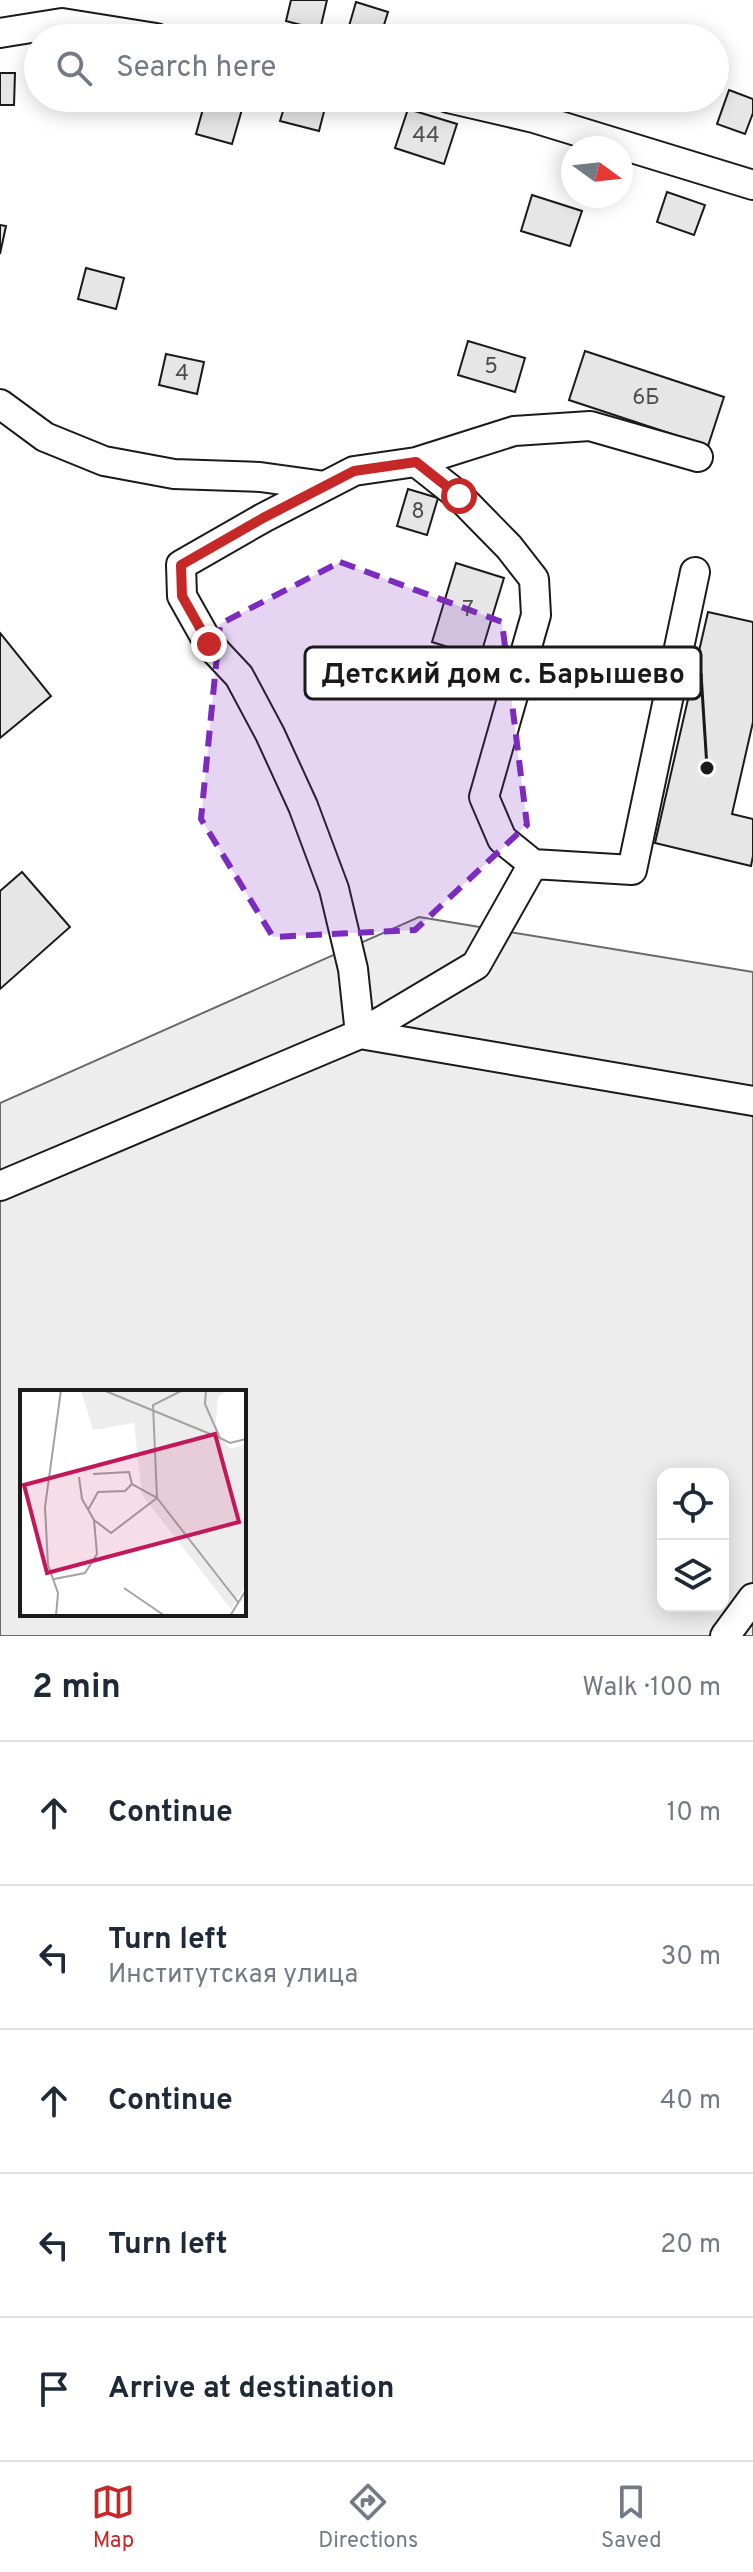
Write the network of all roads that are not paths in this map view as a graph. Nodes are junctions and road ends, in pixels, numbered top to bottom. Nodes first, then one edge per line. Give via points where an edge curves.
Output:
1 (24, 29) edge
2 (0, 33) edge
3 (508, 112) edge
4 (753, 185) edge
5 (0, 404) edge
6 (698, 457) dead end
7 (416, 462) junction
8 (325, 486) junction
9 (695, 572) dead end
10 (533, 864) junction
11 (360, 1034) junction
12 (753, 1101) edge
13 (0, 1186) edge
14 (753, 1598) edge
15 (725, 1636) edge

1 - 2 street
3 - 4 street
5 - 8 street via 45,437 104,461 174,474
6 - 7 street via 590,426 514,431
7 - 8 street via 354,471
7 - 10 street via 459,496 534,579 536,615 484,797 502,839
8 - 11 street via 181,565 182,596 209,644 239,676 303,806 334,889 353,969
9 - 10 street via 632,870
10 - 11 street via 476,965
11 - 12 street
11 - 13 street
14 - 15 street

